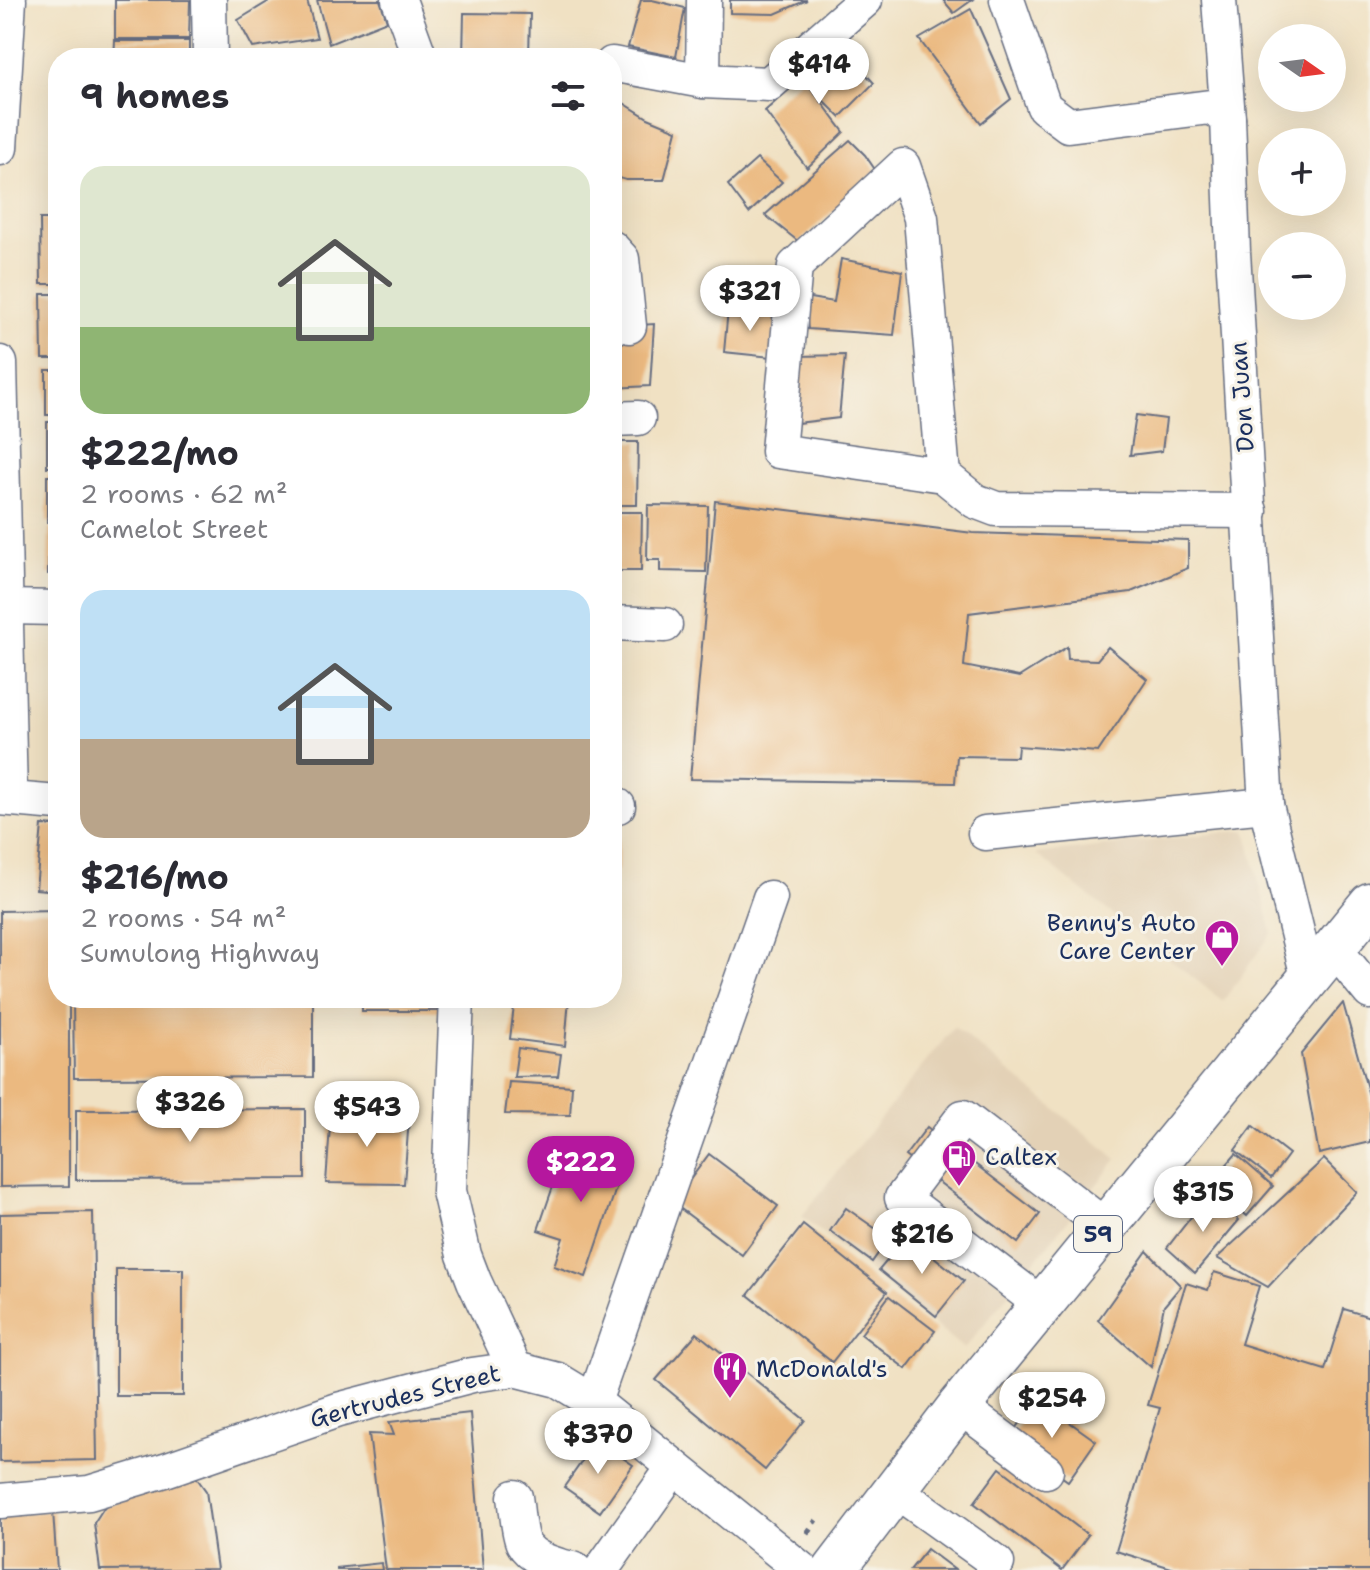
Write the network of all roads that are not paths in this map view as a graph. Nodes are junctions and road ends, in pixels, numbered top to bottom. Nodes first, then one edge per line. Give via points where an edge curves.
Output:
1 (9, 0) edge
2 (209, 0) edge
3 (399, 0) edge
4 (704, 0) edge
5 (865, 0) edge
6 (1007, 0) edge
7 (1219, 0) edge
8 (210, 48) edge
9 (416, 48) edge
10 (622, 66) edge
11 (703, 81) junction
12 (1228, 118) junction
13 (0, 148) edge
14 (622, 259) edge
15 (629, 326) dead end
16 (0, 363) edge
17 (943, 475) junction
18 (1250, 511) junction
19 (7, 607) junction
20 (48, 608) edge
21 (622, 623) edge
22 (665, 625) dead end
23 (5, 798) edge
24 (48, 802) edge
25 (1266, 805) junction
26 (985, 833) dead end
27 (770, 898) dead end
28 (1370, 904) edge
29 (1321, 962) junction
30 (1370, 992) edge
31 (457, 1008) edge
32 (1105, 1226) junction
33 (1041, 1304) junction
34 (515, 1369) junction
35 (594, 1402) junction
36 (959, 1406) junction
37 (674, 1467) junction
38 (1046, 1471) dead end
39 (895, 1490) junction
40 (515, 1497) dead end
41 (0, 1501) edge
42 (831, 1568) edge
43 (575, 1570) edge
44 (601, 1570) edge
45 (992, 1570) edge

1 - 13 street
2 - 8 street
3 - 9 street
4 - 11 street
5 - 11 street via 769,84
6 - 12 street via 1044,107 1068,125 1210,107
7 - 12 street, Don Juan
10 - 11 street
12 - 18 street, Don Juan
14 - 15 street
16 - 19 street
17 - 17 street via 778,451 795,266 903,166 921,218
17 - 18 street via 975,501 996,509
18 - 25 street, Don Juan
19 - 20 street
19 - 23 street
21 - 22 street
23 - 24 street
25 - 26 street
25 - 29 street, Don Juan
27 - 35 street
28 - 29 main road, 59
29 - 30 street
29 - 32 main road, 59
31 - 34 street via 449,1191 464,1255
32 - 33 main road, 59
32 - 33 street via 963,1117 902,1198
33 - 36 main road, 59
34 - 35 street, Gertrudes Street via 558,1380
34 - 41 street, Gertrudes Street via 338,1410 89,1493
35 - 37 street, Gertrudes Street
36 - 38 street
36 - 39 main road, 59
37 - 42 street, Gertrudes Street
37 - 44 street
39 - 42 main road, 59
39 - 45 street via 997,1563
40 - 43 street via 522,1542 547,1562

